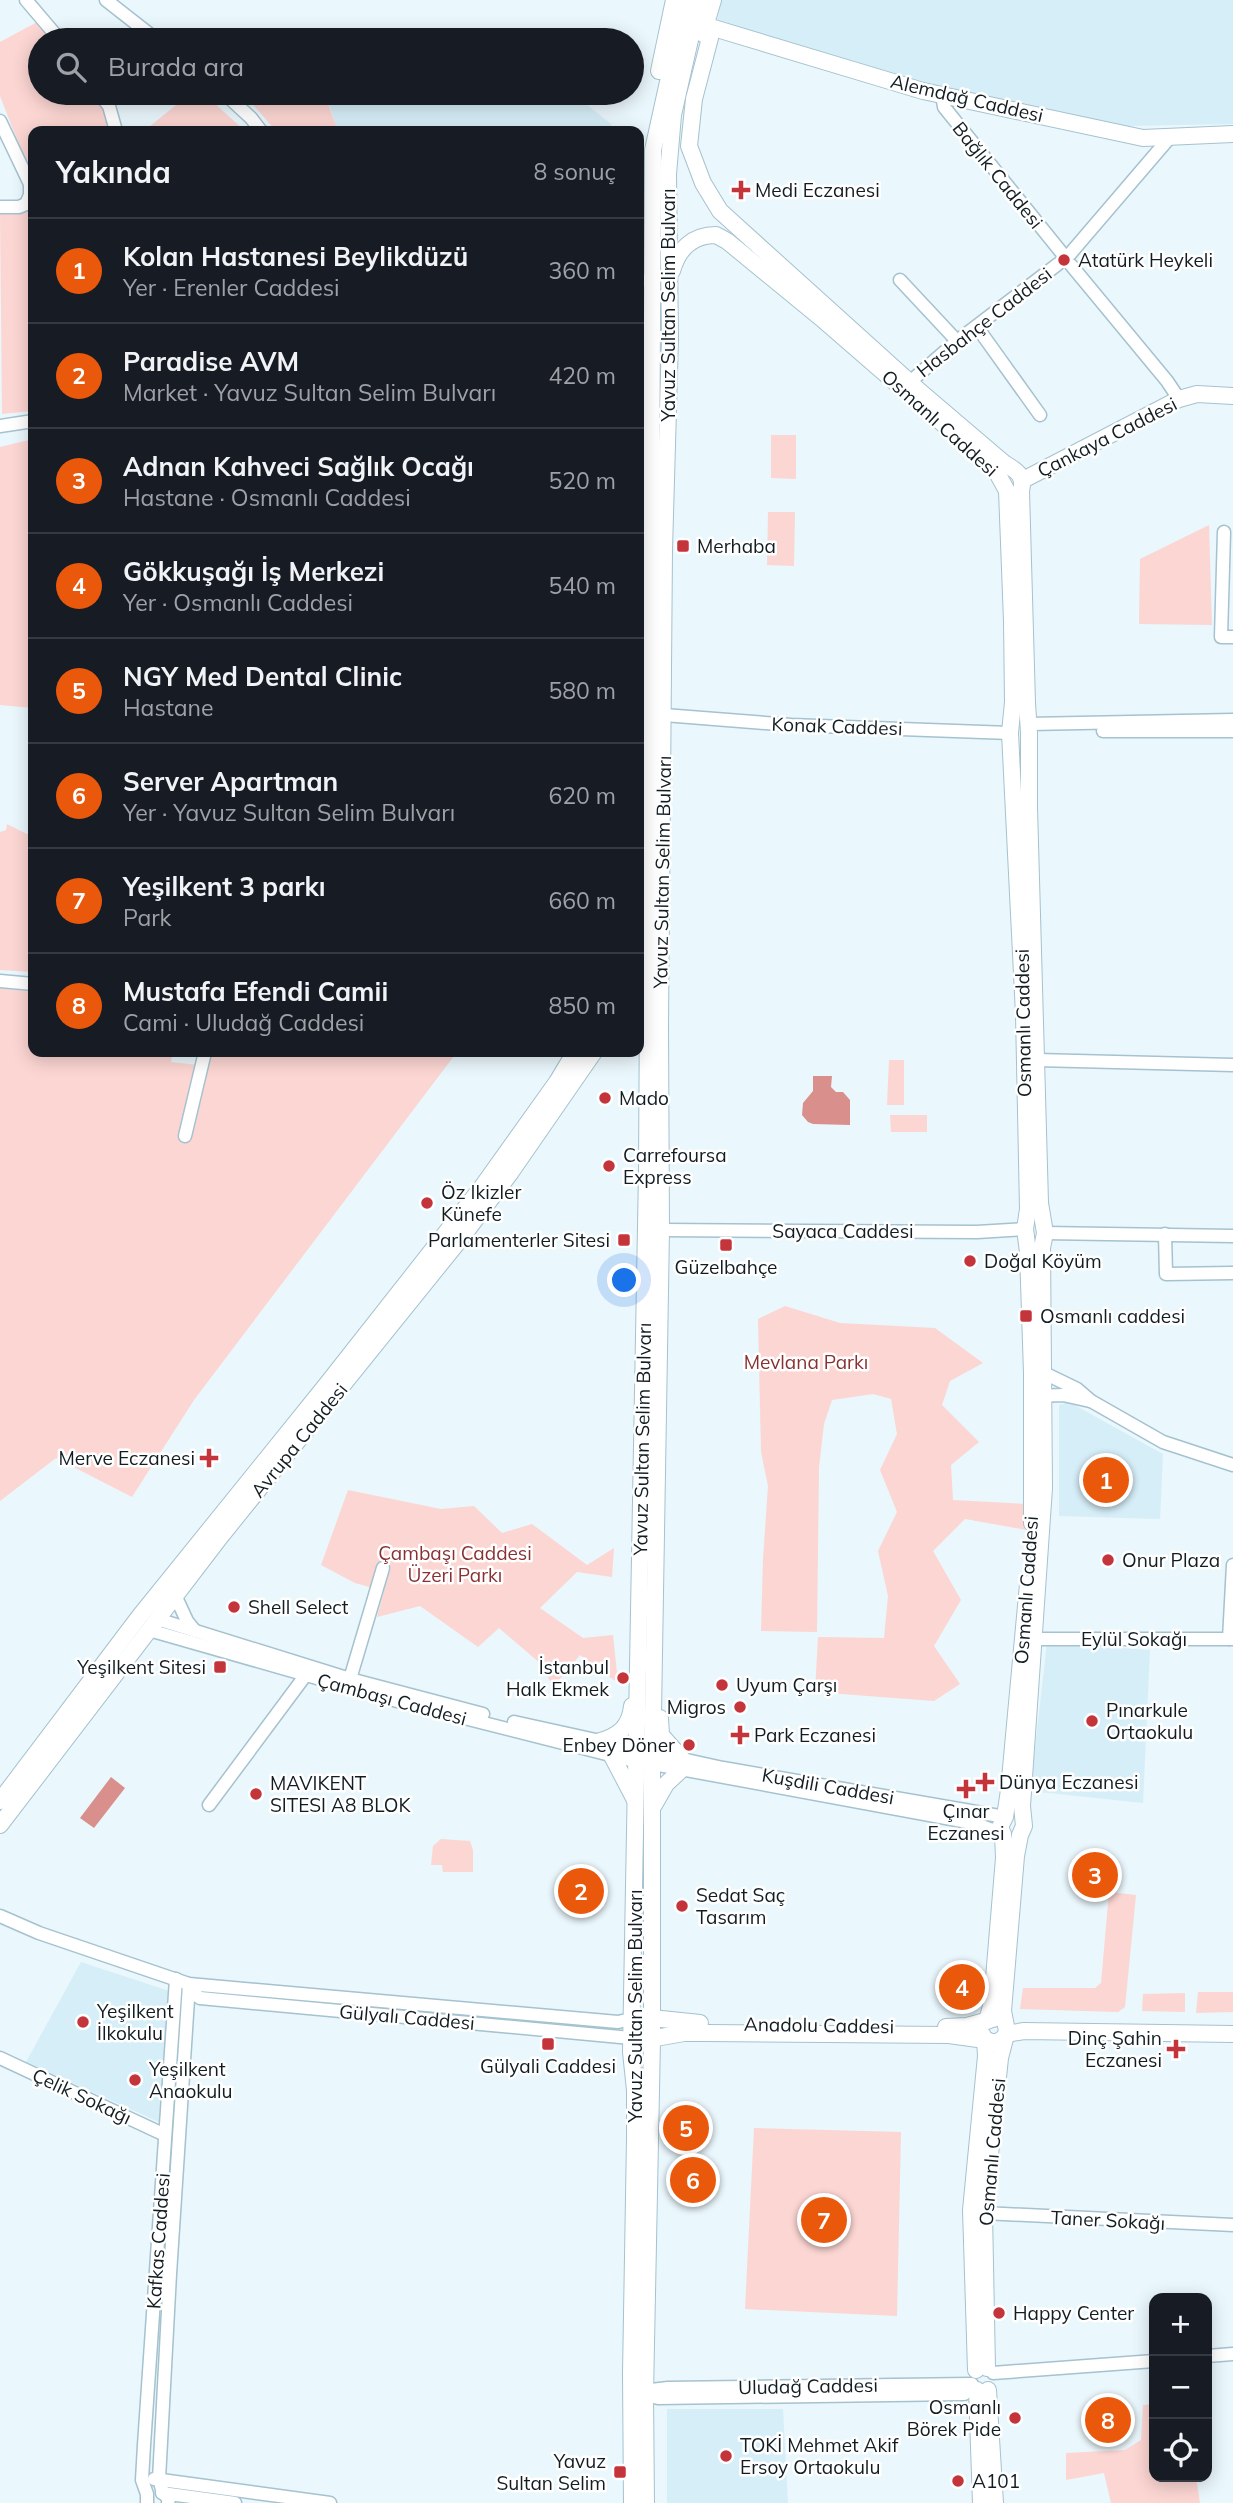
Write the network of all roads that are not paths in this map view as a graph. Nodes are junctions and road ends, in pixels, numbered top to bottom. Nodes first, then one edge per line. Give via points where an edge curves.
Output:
1 (26, 0) edge
2 (106, 0) edge
3 (674, 0) edge
4 (686, 0) edge
5 (699, 0) edge
6 (713, 0) edge
7 (707, 26) junction
8 (50, 28) edge
9 (142, 28) edge
10 (942, 95) junction
11 (108, 105) edge
12 (237, 105) edge
13 (0, 121) edge
14 (671, 124) junction
15 (115, 126) edge
16 (257, 126) edge
17 (1233, 134) edge
18 (1171, 136) junction
19 (654, 141) junction
20 (689, 146) junction
21 (28, 180) edge
22 (28, 200) edge
23 (0, 207) edge
24 (1065, 259) junction
25 (646, 280) edge
26 (900, 280) dead end
27 (670, 287) junction
28 (977, 327) junction
29 (957, 341) junction
30 (911, 381) dead end
31 (1233, 396) edge
32 (1179, 399) junction
33 (1040, 415) dead end
34 (28, 422) edge
35 (0, 426) edge
36 (1014, 480) junction
37 (1224, 532) dead end
38 (1233, 637) edge
39 (664, 715) junction
40 (1233, 720) edge
41 (1029, 728) junction
42 (1233, 731) edge
43 (1011, 732) junction
44 (648, 908) junction
45 (644, 920) edge
46 (0, 981) edge
47 (28, 984) edge
48 (646, 1009) edge
49 (204, 1057) edge
50 (572, 1057) edge
51 (591, 1057) edge
52 (640, 1057) edge
53 (1037, 1060) junction
54 (1233, 1065) edge
55 (185, 1136) dead end
56 (1026, 1230) junction
57 (1044, 1232) junction
58 (1166, 1234) junction
59 (653, 1236) junction
60 (1233, 1236) edge
61 (1233, 1273) edge
62 (1038, 1373) junction
63 (1038, 1396) junction
64 (1091, 1401) junction
65 (1233, 1465) edge
66 (1233, 1565) edge
67 (383, 1567) dead end
68 (176, 1595) junction
69 (148, 1622) junction
70 (195, 1631) junction
71 (1035, 1639) junction
72 (1231, 1639) edge
73 (305, 1676) junction
74 (351, 1679) junction
75 (646, 1691) junction
76 (597, 1742) junction
77 (612, 1756) junction
78 (645, 1757) junction
79 (682, 1765) junction
80 (755, 1778) junction
81 (0, 1801) edge
82 (209, 1805) dead end
83 (636, 1805) junction
84 (652, 1810) junction
85 (1005, 1817) junction
86 (0, 1825) edge
87 (1015, 1830) junction
88 (0, 1916) edge
89 (176, 1979) junction
90 (189, 1984) junction
91 (631, 2019) junction
92 (652, 2020) junction
93 (986, 2022) junction
94 (1233, 2025) edge
95 (1005, 2029) junction
96 (1129, 2029) junction
97 (1233, 2034) edge
98 (631, 2038) junction
99 (652, 2039) junction
100 (985, 2039) junction
101 (0, 2058) edge
102 (165, 2135) junction
103 (984, 2213) junction
104 (1233, 2225) edge
105 (1233, 2354) edge
106 (1212, 2356) edge
107 (1149, 2362) edge
108 (981, 2380) junction
109 (638, 2395) junction
110 (159, 2479) junction
111 (142, 2480) junction
112 (165, 2498) edge
113 (147, 2499) edge
114 (235, 2503) edge
115 (330, 2503) edge
116 (632, 2503) edge
117 (646, 2503) edge
118 (981, 2503) edge
119 (995, 2503) edge

1 - 8 street
2 - 9 street
3 - 19 main road via 652,100 649,132
4 - 19 main road, Yavuz Sultan Selim Bulvarı
5 - 14 main road, Yavuz Sultan Selim Bulvarı
6 - 7 main road
7 - 10 main road, Alemdağ Caddesi
7 - 14 main road via 683,109
7 - 20 main road, Osmanlı Caddesi via 710,38 694,99
10 - 18 main road, Alemdağ Caddesi via 1143,138
10 - 24 street, Bağlık Caddesi via 944,107
11 - 15 street
12 - 16 street
13 - 21 street
14 - 20 main road
14 - 27 main road, Yavuz Sultan Selim Bulvarı via 667,184
17 - 18 main road, Alemdağ Caddesi
18 - 24 street, Hasbahçe Caddesi
19 - 25 main road, Yavuz Sultan Selim Bulvarı
20 - 36 main road, Osmanlı Caddesi via 710,197 729,221
22 - 23 street via 19,207
24 - 28 street, Hasbahçe Caddesi
24 - 32 street, Bağlık Caddesi
25 - 44 main road, Yavuz Sultan Selim Bulvarı
26 - 29 street
27 - 36 main road, Osmanlı Caddesi via 675,261 685,246 716,234 995,469
27 - 39 main road, Yavuz Sultan Selim Bulvarı
28 - 29 street, Hasbahçe Caddesi
28 - 33 street
29 - 30 street, Hasbahçe Caddesi
31 - 32 main road, Çankaya Caddesi via 1197,394
32 - 36 main road, Çankaya Caddesi
34 - 35 street
36 - 41 main road, Osmanlı Caddesi
36 - 43 main road, Osmanlı Caddesi
37 - 38 street via 1221,637
39 - 43 street, Konak Caddesi via 791,725
39 - 48 main road, Yavuz Sultan Selim Bulvarı
40 - 41 street
41 - 42 street
41 - 43 main road via 1022,742
41 - 53 main road, Osmanlı Caddesi
43 - 56 main road, Osmanlı Caddesi via 1024,1014
44 - 45 main road
44 - 48 main road, Yavuz Sultan Selim Bulvarı
46 - 47 street
48 - 59 main road, Yavuz Sultan Selim Bulvarı
49 - 55 street
50 - 69 main road, Avrupa Caddesi via 482,1187
51 - 68 main road, Avrupa Caddesi via 462,1237
52 - 59 main road, Yavuz Sultan Selim Bulvarı
53 - 54 street, Osmanlı Caddesi
53 - 57 main road, Osmanlı Caddesi
56 - 57 main road via 1037,1220
56 - 59 street, Sayaca Caddesi
56 - 62 main road, Osmanlı Caddesi
57 - 58 street
57 - 62 main road, Osmanlı Caddesi
58 - 60 street
58 - 61 street via 1166,1274
59 - 75 main road, Yavuz Sultan Selim Bulvarı
62 - 63 main road, Osmanlı Caddesi
62 - 64 street via 1077,1389
63 - 64 street
63 - 71 main road, Osmanlı Caddesi via 1044,1489
63 - 85 main road, Osmanlı Caddesi via 1032,1527
64 - 65 street via 1163,1442
66 - 72 street
67 - 74 street
68 - 69 main road, Avrupa Caddesi
68 - 70 street
69 - 70 street, Çambaşı Caddesi
69 - 73 street, Çambaşı Caddesi
69 - 81 main road, Avrupa Caddesi
69 - 86 main road, Avrupa Caddesi
70 - 74 street, Çambaşı Caddesi
71 - 72 street, Eylül Sokağı
71 - 87 main road, Osmanlı Caddesi
73 - 77 street, Çambaşı Caddesi
73 - 82 street
74 - 76 street, Çambaşı Caddesi
75 - 76 main road via 633,1702 628,1724 611,1738
75 - 78 main road, Yavuz Sultan Selim Bulvarı
75 - 79 main road via 659,1704 662,1735
76 - 78 street, Çambaşı Caddesi
77 - 78 street, Çambaşı Caddesi
77 - 83 main road
78 - 79 street, Kuşdili Caddesi
78 - 83 main road, Yavuz Sultan Selim Bulvarı
78 - 84 main road, Yavuz Sultan Selim Bulvarı
79 - 80 street, Kuşdili Caddesi
79 - 84 main road
80 - 85 street, Kuşdili Caddesi
80 - 87 street, Kuşdili Caddesi
83 - 91 main road, Yavuz Sultan Selim Bulvarı
84 - 92 main road, Yavuz Sultan Selim Bulvarı
85 - 87 main road via 1016,1815
87 - 93 main road, Osmanlı Caddesi via 1004,1858 992,2002
87 - 95 main road, Osmanlı Caddesi
88 - 89 street, Gülyalı Caddesi
89 - 90 street, Gülyalı Caddesi
89 - 102 street, Kafkas Caddesi
90 - 91 street, Gülyalı Caddesi via 535,2016
90 - 98 street, Gülyalı Caddesi via 200,1998
90 - 110 street, Kafkas Caddesi
91 - 92 main road, Anadolu Caddesi
91 - 98 main road, Yavuz Sultan Selim Bulvarı
92 - 93 main road, Anadolu Caddesi via 961,2027
92 - 99 main road, Yavuz Sultan Selim Bulvarı
93 - 95 main road via 997,2018
93 - 100 main road, Osmanlı Caddesi via 982,2029
94 - 96 main road
95 - 96 main road
95 - 100 main road via 996,2043
95 - 103 main road, Osmanlı Caddesi
96 - 97 main road
98 - 99 main road, Anadolu Caddesi
98 - 109 main road, Yavuz Sultan Selim Bulvarı
99 - 100 main road, Anadolu Caddesi via 684,2033
99 - 109 main road, Yavuz Sultan Selim Bulvarı
100 - 108 main road, Osmanlı Caddesi via 971,2210
101 - 102 street, Çelik Sokağı
102 - 111 street, Kafkas Caddesi
103 - 104 street, Taner Sokağı
103 - 108 main road, Osmanlı Caddesi
105 - 106 street
107 - 108 street, Uludağ Caddesi
108 - 109 street, Uludağ Caddesi via 668,2388
108 - 118 main road, Osmanlı Caddesi
108 - 119 main road, Osmanlı Caddesi
109 - 116 main road, Yavuz Sultan Selim Bulvarı
109 - 117 main road, Yavuz Sultan Selim Bulvarı
110 - 111 street
110 - 112 street, Kafkas Caddesi
110 - 115 street
111 - 113 street, Kafkas Caddesi
112 - 113 street
112 - 114 street

